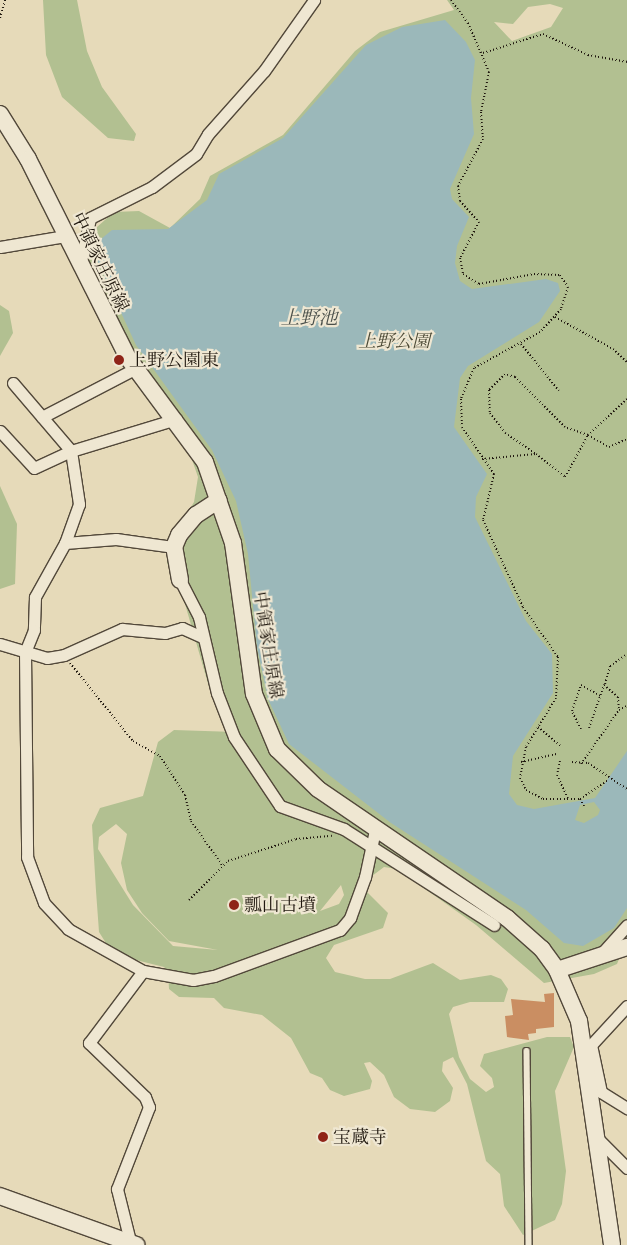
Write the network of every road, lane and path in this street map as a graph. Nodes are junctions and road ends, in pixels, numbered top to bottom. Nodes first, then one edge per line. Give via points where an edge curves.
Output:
1 (5, 0) edge
2 (314, 0) edge
3 (451, 0) edge
4 (0, 18) edge
5 (482, 53) junction
6 (627, 62) edge
7 (0, 114) edge
8 (65, 236) junction
9 (0, 247) edge
10 (80, 267) junction
11 (555, 317) junction
12 (521, 344) junction
13 (627, 362) edge
14 (136, 368) junction
15 (13, 383) dead end
16 (559, 392) dead end
17 (627, 399) edge
18 (42, 417) junction
19 (176, 419) junction
20 (0, 431) edge
21 (588, 435) junction
22 (627, 439) edge
23 (71, 451) junction
24 (536, 454) junction
25 (482, 459) junction
26 (219, 500) junction
27 (65, 543) junction
28 (174, 547) junction
29 (180, 580) joint
30 (202, 637) junction
31 (0, 644) edge
32 (26, 652) junction
33 (627, 654) edge
34 (64, 655) junction
35 (604, 685) junction
36 (601, 696) junction
37 (627, 706) edge
38 (619, 710) junction
39 (538, 727) junction
40 (589, 728) dead end
41 (581, 729) dead end
42 (561, 746) dead end
43 (556, 754) dead end
44 (560, 761) dead end
45 (521, 762) junction
46 (572, 762) dead end
47 (581, 764) junction
48 (608, 780) junction
49 (627, 789) edge
50 (568, 799) junction
51 (580, 800) junction
52 (585, 808) dead end
53 (375, 830) junction
54 (342, 838) dead end
55 (370, 847) junction
56 (222, 865) junction
57 (189, 900) dead end
58 (494, 925) dead end
59 (627, 926) edge
60 (627, 947) edge
61 (603, 952) junction
62 (556, 970) junction
63 (143, 971) junction
64 (627, 1006) edge
65 (587, 1046) junction
66 (527, 1051) dead end
67 (627, 1108) edge
68 (596, 1137) junction
69 (627, 1168) edge
70 (0, 1196) edge
71 (132, 1245) edge
72 (530, 1245) edge
73 (612, 1245) edge

1 - 4 path
2 - 10 street via 264,71 208,134 196,154 152,187 90,218
3 - 5 path
5 - 6 path via 543,34 588,55
5 - 11 path via 489,72 481,112 484,132 457,194 479,222 460,266 468,281 479,284 534,274 560,275 568,287
7 - 8 main road, 中領家庄原線 via 28,158
8 - 9 street
8 - 10 main road, 中領家庄原線
10 - 14 main road, 中領家庄原線
11 - 12 path
11 - 13 path via 613,349
12 - 16 path
12 - 25 path via 474,368 463,386 462,427
14 - 18 street
14 - 19 main road, 中領家庄原線
15 - 18 street
17 - 21 path
18 - 23 street
19 - 23 street
19 - 26 main road, 中領家庄原線 via 205,462
20 - 23 street via 34,468
21 - 22 path via 609,447
21 - 24 path via 565,477
21 - 24 path via 565,427 515,377 505,374 490,390 490,413 500,428
23 - 27 street via 79,504
24 - 25 path
25 - 39 path via 494,474 482,520 524,607 558,657 556,698
26 - 28 main road via 186,525
26 - 53 main road, 中領家庄原線 via 233,543 260,718 277,748 297,769
27 - 28 street via 116,539
27 - 32 street via 36,597 34,630
28 - 29 main road
29 - 30 street via 199,617
30 - 34 street via 182,628 165,633 122,628
30 - 55 street via 228,721 268,792 280,806 344,829
31 - 32 street
32 - 34 street via 47,658
32 - 63 street via 27,856 36,886 44,903 68,929
33 - 35 path via 610,666
34 - 56 path via 133,741 160,756 185,795 190,821
35 - 36 path
35 - 38 path via 618,697
36 - 40 path
36 - 41 path via 580,685 572,711
37 - 38 path
38 - 47 path
39 - 42 path
39 - 45 path
43 - 45 path
44 - 50 path via 557,776
45 - 50 path via 520,778 526,790 543,799
46 - 47 path
47 - 48 path via 588,763
48 - 49 path
48 - 51 path
50 - 51 path
51 - 52 path
53 - 55 street
53 - 62 main road, 中領家庄原線 via 507,918 542,949
54 - 56 path via 296,839
55 - 58 street
55 - 63 street via 366,877 350,918 340,930 214,976 193,980
56 - 57 path
59 - 61 street
60 - 61 main road
61 - 62 main road
62 - 65 main road, 中領家庄原線
63 - 71 street via 89,1043 145,1097 149,1107 117,1189
64 - 65 street
65 - 67 street via 602,1092
65 - 68 main road, 中領家庄原線
66 - 72 lane
68 - 69 street
68 - 73 main road, 中領家庄原線
70 - 71 main road

